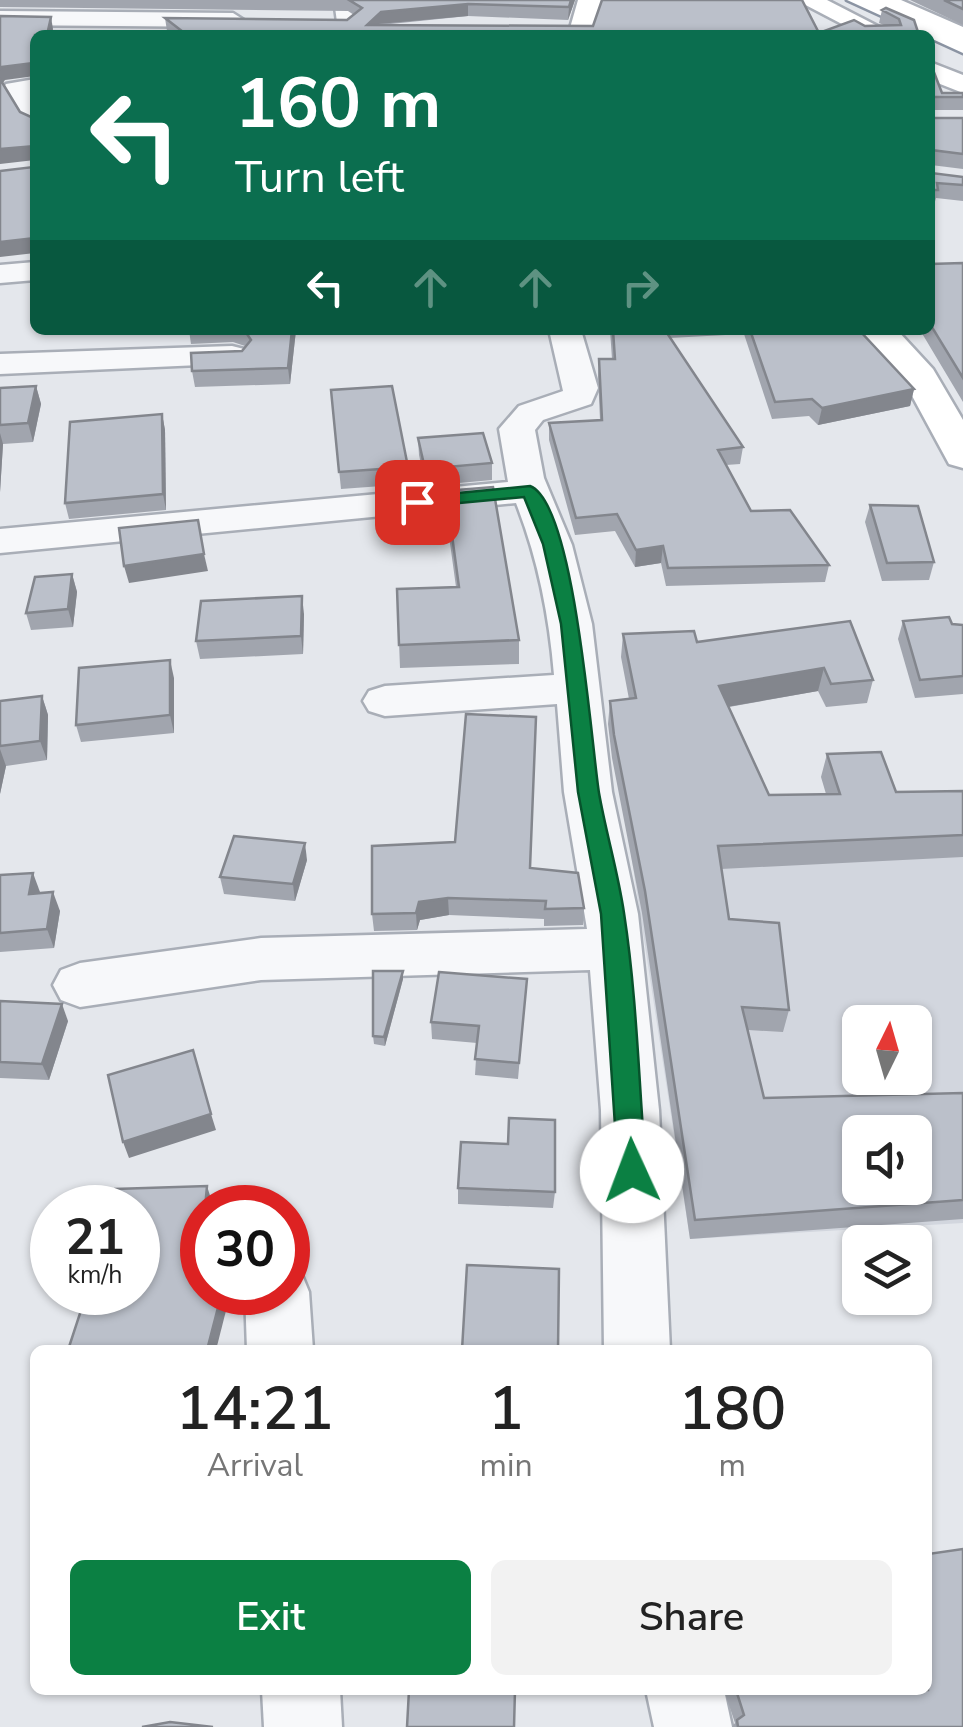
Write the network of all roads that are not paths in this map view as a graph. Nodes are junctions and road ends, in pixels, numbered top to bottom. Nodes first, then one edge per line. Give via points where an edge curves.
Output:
1 (590, 0) edge
2 (779, 0) edge
3 (808, 0) edge
4 (828, 0) edge
5 (859, 0) edge
6 (882, 0) edge
7 (0, 18) edge
8 (249, 21) edge
9 (573, 30) edge
10 (842, 30) edge
11 (872, 30) edge
12 (892, 30) edge
13 (927, 30) edge
14 (935, 34) edge
15 (963, 36) edge
16 (963, 46) edge
17 (935, 50) edge
18 (935, 59) edge
19 (963, 62) edge
20 (935, 72) edge
21 (963, 72) edge
22 (963, 85) edge
23 (17, 89) edge
24 (30, 111) edge
25 (30, 271) edge
26 (0, 274) edge
27 (566, 335) edge
28 (882, 335) edge
29 (126, 344) edge
30 (232, 356) edge
31 (0, 364) edge
32 (963, 456) edge
33 (530, 491) junction
34 (0, 540) edge
35 (580, 688) junction
36 (384, 701) dead end
37 (615, 950) junction
38 (80, 985) dead end
39 (278, 1315) edge
40 (280, 1345) edge
41 (637, 1345) edge
42 (300, 1695) edge
43 (686, 1695) edge
44 (303, 1727) edge
45 (693, 1727) edge

1 - 9 main road
2 - 10 main road
3 - 11 main road
4 - 12 main road
5 - 13 main road
6 - 15 main road
7 - 8 street
14 - 16 main road
17 - 19 main road
18 - 21 main road
20 - 22 main road
23 - 24 street
25 - 26 street
27 - 33 street via 579,397 522,420 517,429
28 - 32 main road via 920,377
29 - 30 street
29 - 31 street
33 - 34 street
33 - 35 street via 552,544
35 - 36 street
35 - 37 street via 588,792
37 - 38 street via 261,959
37 - 41 street via 630,1110
39 - 40 street
42 - 44 street
43 - 45 street

